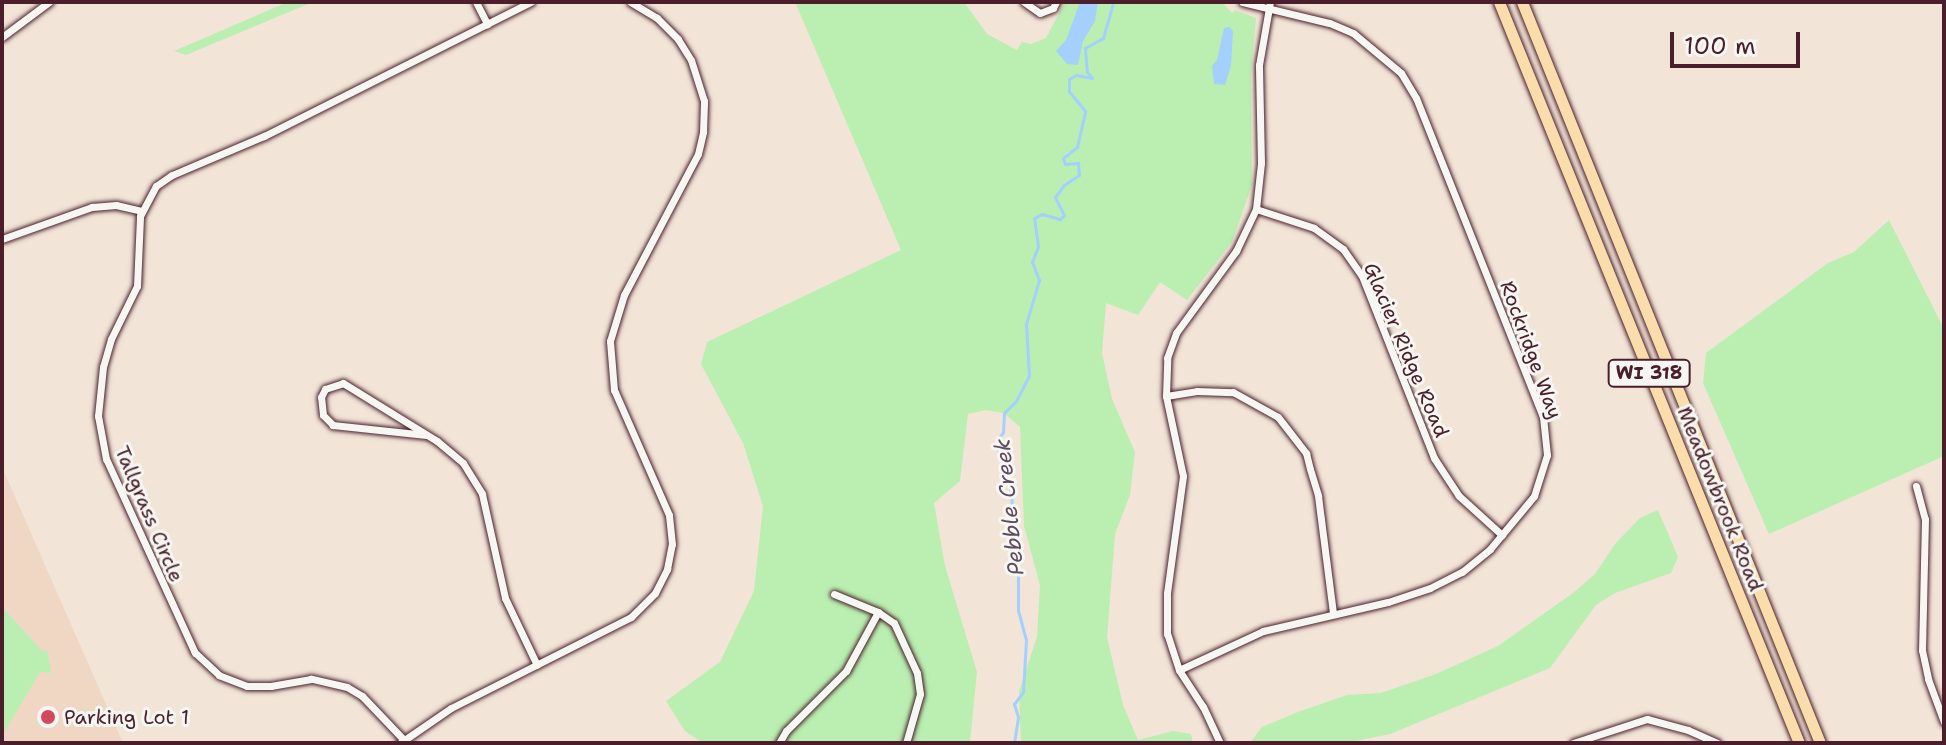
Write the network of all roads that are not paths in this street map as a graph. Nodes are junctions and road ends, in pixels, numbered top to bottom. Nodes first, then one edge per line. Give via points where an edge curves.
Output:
1 (49, 2) edge
2 (476, 2) edge
3 (531, 2) edge
4 (630, 2) edge
5 (1024, 2) edge
6 (1056, 2) edge
7 (1242, 2) edge
8 (1499, 2) edge
9 (1522, 2) edge
10 (1269, 6) edge
11 (487, 24) junction
12 (2, 37) edge
13 (1256, 209) junction
14 (141, 211) junction
15 (2, 239) edge
16 (1166, 396) junction
17 (426, 435) junction
18 (1916, 486) dead end
19 (1502, 535) junction
20 (834, 594) dead end
21 (878, 612) junction
22 (1333, 613) junction
23 (537, 665) junction
24 (1179, 670) junction
25 (1944, 722) edge
26 (401, 741) edge
27 (779, 743) edge
28 (906, 743) edge
29 (1220, 743) edge
30 (1573, 743) edge
31 (1717, 743) edge
32 (1799, 743) edge
33 (1820, 743) edge

1 - 12 street
2 - 11 street
3 - 11 street
4 - 23 street, Tallgrass Circle via 678,39 704,101 698,154 624,295 609,351 621,409 669,515 670,556 662,580 640,609
5 - 6 street via 1040,13
7 - 10 street, Rockridge Way
8 - 32 main road, Meadowbrook Road / WI 318
9 - 33 main road, Meadowbrook Road / WI 318
10 - 13 street via 1259,65 1261,163
10 - 19 street, Rockridge Way via 1353,33 1401,73 1416,98 1543,417 1547,455 1534,496
11 - 14 street via 264,136 172,175 156,186
13 - 16 street via 1236,251 1176,333 1167,358
13 - 19 street, Glacier Ridge Road via 1314,228 1343,249 1362,276 1434,458 1459,496
14 - 15 street via 92,207
14 - 26 street, Tallgrass Circle via 140,276 106,354 99,392 100,431 115,483 190,645 207,667 234,682 271,686 311,679 347,687 370,703
16 - 22 street via 1233,392 1278,417 1306,453 1318,496
16 - 24 street via 1183,476 1167,593 1167,634
17 - 17 street via 343,383 325,389 321,397 323,415 333,425
17 - 23 street via 455,454 478,486 505,598
18 - 25 street via 1925,519 1922,650
19 - 22 street, Rockridge Way via 1462,572 1430,588
20 - 21 street
21 - 27 street via 846,671
21 - 28 street via 894,623 917,673 920,694
22 - 24 street, Rockridge Way via 1263,631
23 - 26 street, Tallgrass Circle via 451,708
24 - 29 street
30 - 31 street via 1647,719

